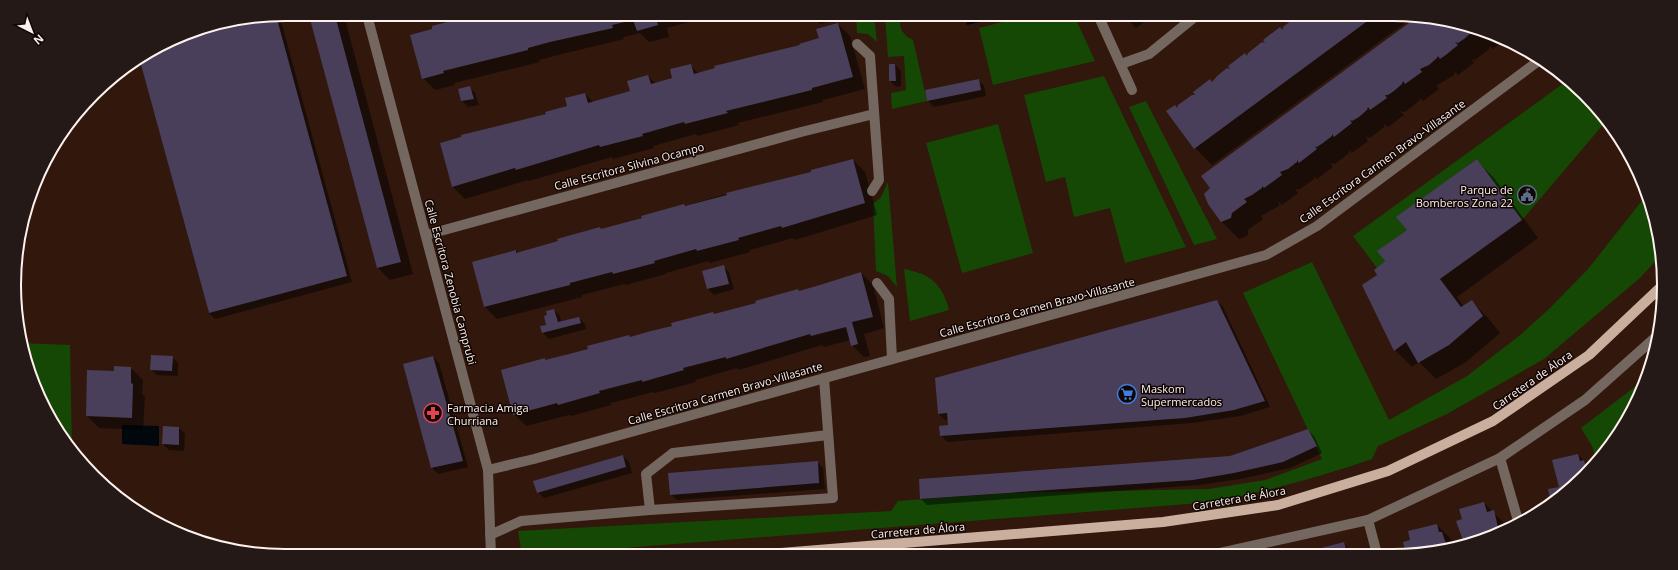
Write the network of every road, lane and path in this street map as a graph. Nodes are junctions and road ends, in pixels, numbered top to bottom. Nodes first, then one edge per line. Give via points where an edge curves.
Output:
1 (369, 21) edge
2 (1101, 21) edge
3 (1190, 21) edge
4 (858, 44) dead end
5 (1536, 63) edge
6 (1121, 64) junction
7 (1132, 90) dead end
8 (874, 114) junction
9 (872, 191) dead end
10 (426, 234) junction
11 (877, 284) dead end
12 (1657, 291) edge
13 (1651, 341) edge
14 (892, 359) junction
15 (824, 378) junction
16 (828, 435) junction
17 (1500, 458) junction
18 (488, 470) junction
19 (650, 510) junction
20 (1517, 518) edge
21 (1368, 520) junction
22 (490, 536) junction
23 (491, 549) edge
24 (831, 549) edge
25 (1242, 549) edge
26 (1376, 549) edge

1 - 10 street, Calle Escritora Zenobia Camprubi
2 - 6 street
3 - 6 street via 1149,54
4 - 8 street via 870,56
5 - 14 street, Calle Escritora Carmen Bravo-Villasante via 1317,226 1266,255
6 - 7 street
8 - 9 street via 879,180
8 - 10 street, Calle Escritora Silvina Ocampo
10 - 18 street, Calle Escritora Zenobia Camprubi
11 - 14 street via 888,299
12 - 24 main road, Carretera de Álora via 1589,355 1493,421 1388,472 1278,505 1163,522
13 - 17 street via 1585,400
14 - 15 street, Calle Escritora Carmen Bravo-Villasante
15 - 16 street
15 - 18 street, Calle Escritora Carmen Bravo-Villasante
16 - 19 street via 673,453 646,474
16 - 19 street via 833,498
17 - 20 street
17 - 21 street
18 - 22 street, Calle Escritora Zenobia Camprubi
19 - 22 street via 521,521
21 - 25 street
21 - 26 street
22 - 23 street, Calle Escritora Zenobia Camprubi

